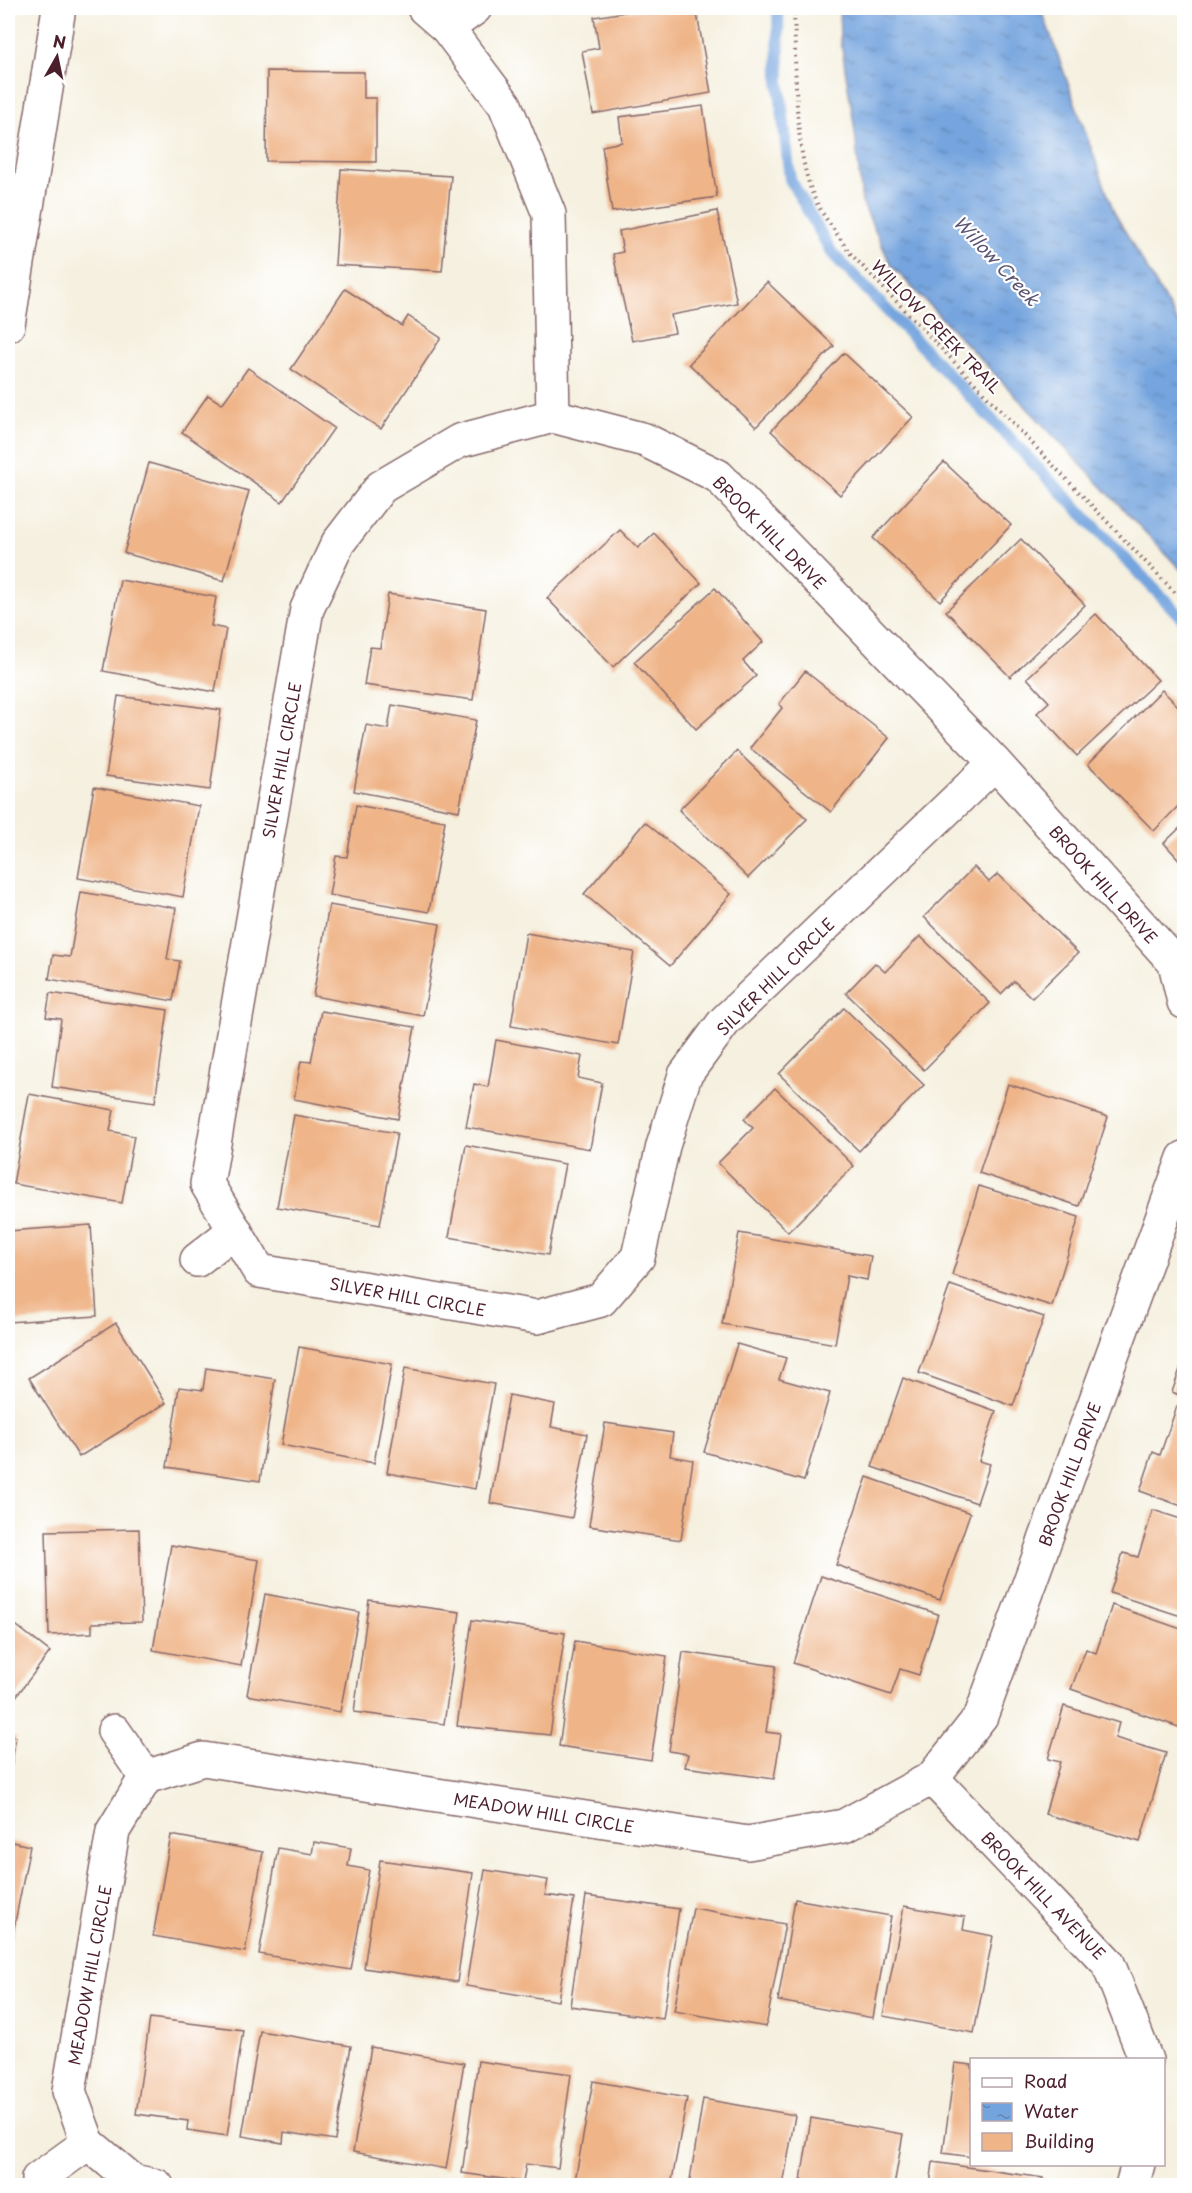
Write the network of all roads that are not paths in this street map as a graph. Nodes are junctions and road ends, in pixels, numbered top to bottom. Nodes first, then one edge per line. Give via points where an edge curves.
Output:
1 (59, 8) edge
2 (475, 8) edge
3 (436, 18) edge
4 (8, 325) edge
5 (553, 416) junction
6 (995, 763) junction
7 (1185, 1002) edge
8 (1185, 1158) edge
9 (235, 1230) junction
10 (197, 1260) dead end
11 (114, 1731) dead end
12 (146, 1777) junction
13 (932, 1778) junction
14 (1145, 2058) edge
15 (88, 2143) junction
16 (1137, 2166) edge
17 (38, 2179) dead end
18 (157, 2186) edge
19 (1132, 2186) edge

1 - 4 street
2 - 3 street
3 - 5 street via 505,105 549,214
5 - 6 street, BROOK HILL DRIVE via 645,440 718,476
5 - 9 street, SILVER HILL CIRCLE via 459,441 381,487 338,543 307,609 207,1184
6 - 7 street, BROOK HILL DRIVE via 1175,963
6 - 9 street, SILVER HILL CIRCLE via 724,1022 685,1075 663,1146 638,1257 608,1310 537,1317 259,1271
8 - 13 street, BROOK HILL DRIVE via 981,1716
9 - 10 street
11 - 12 street
12 - 13 street, MEADOW HILL CIRCLE via 203,1759 748,1843 844,1826
12 - 15 street, MEADOW HILL CIRCLE via 113,1831 69,2091
13 - 14 street, BROOK HILL AVENUE via 1108,1963
15 - 17 street
15 - 18 street, MEADOW HILL CIRCLE via 133,2181
16 - 19 street

